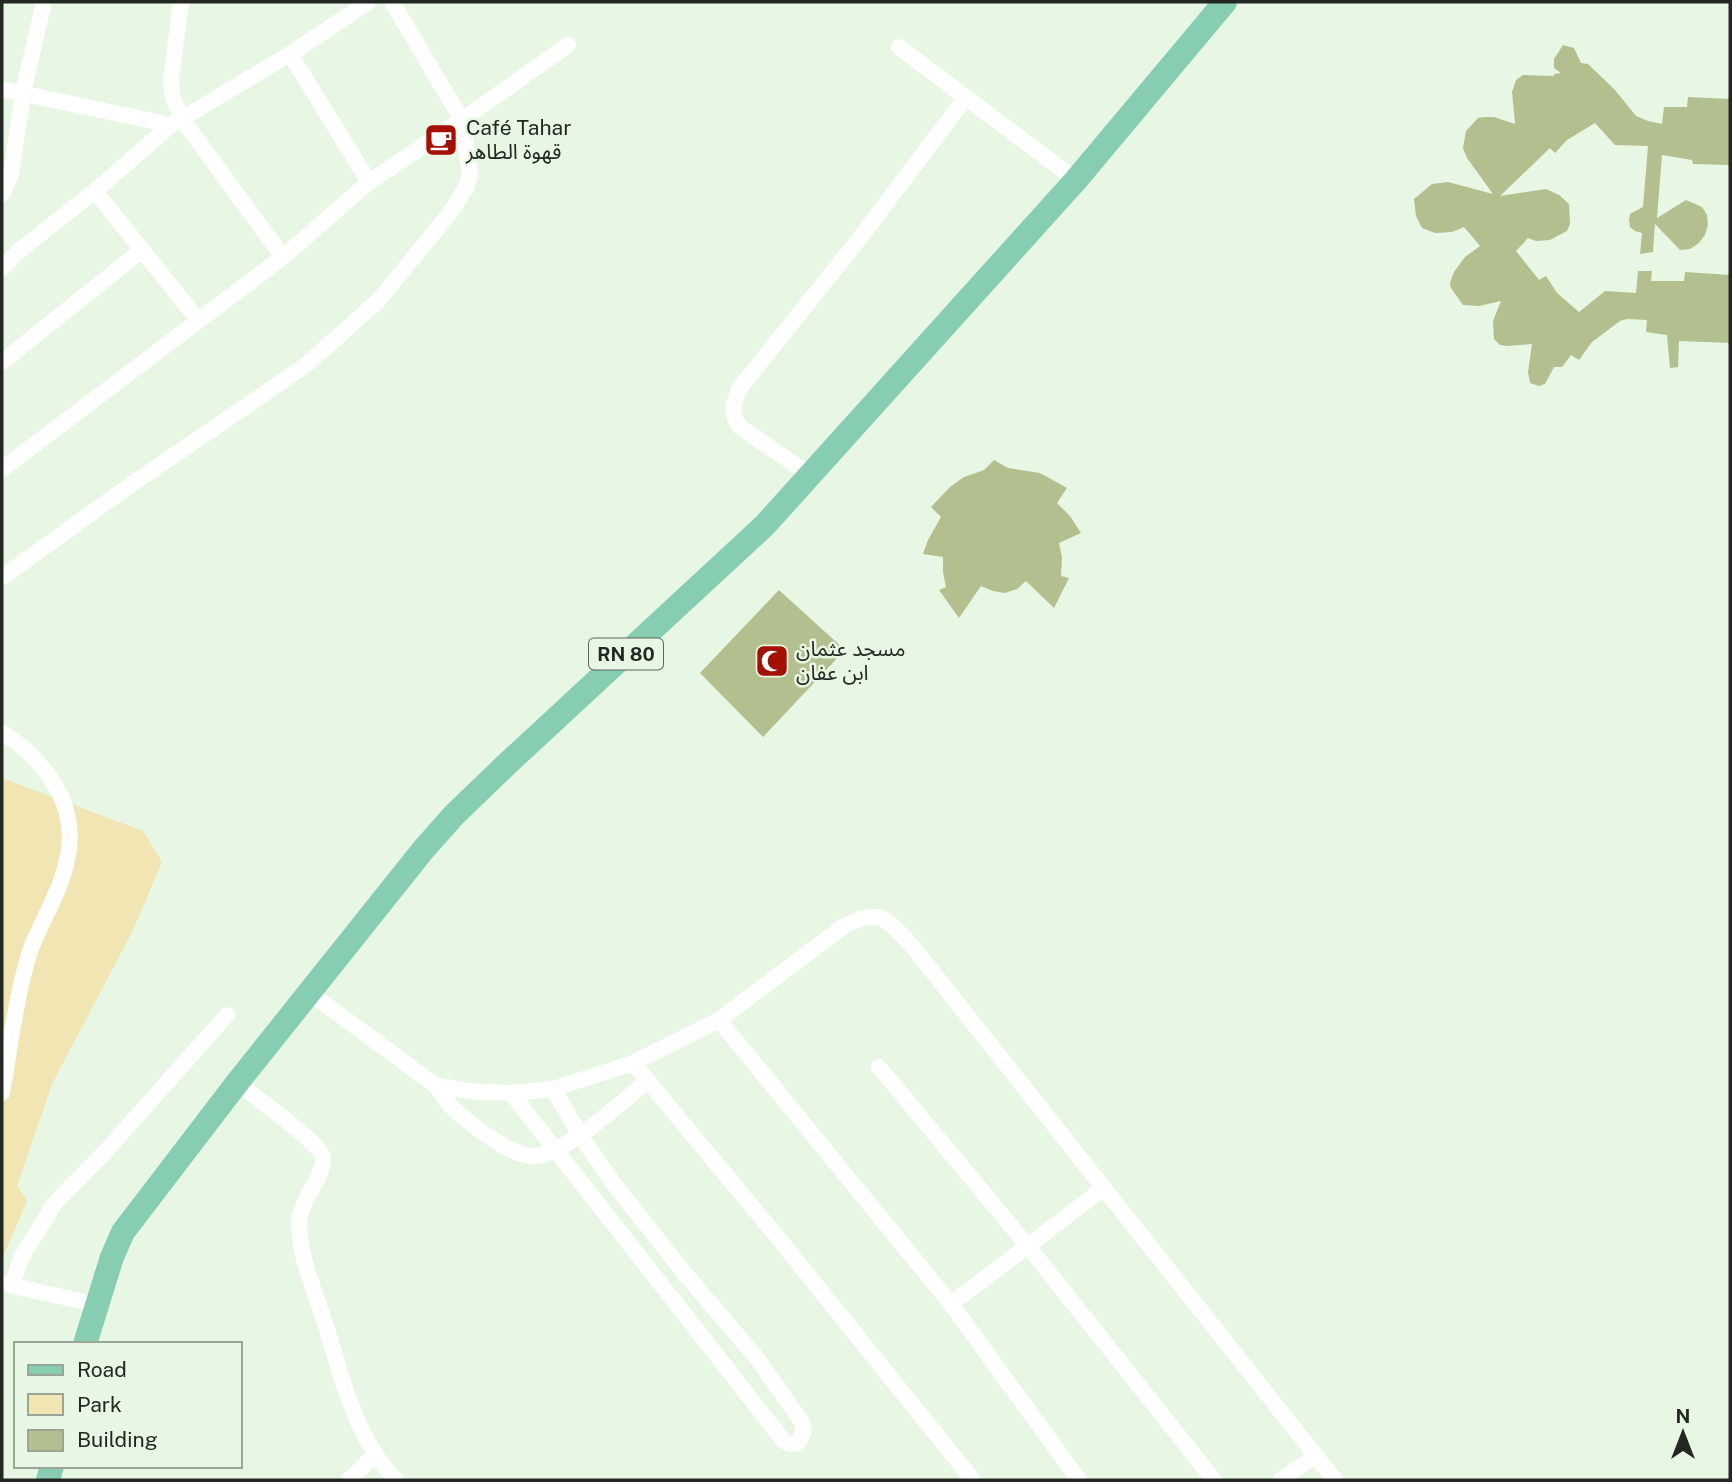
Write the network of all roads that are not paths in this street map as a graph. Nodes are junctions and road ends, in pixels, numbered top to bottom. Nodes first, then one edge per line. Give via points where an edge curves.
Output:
1 (44, 2) edge
2 (181, 2) edge
3 (368, 2) edge
4 (392, 2) edge
5 (1225, 2) edge
6 (568, 45) dead end
7 (899, 47) dead end
8 (290, 54) junction
9 (2, 89) edge
10 (23, 93) junction
11 (966, 97) junction
12 (462, 120) junction
13 (176, 122) junction
14 (1076, 180) junction
15 (369, 182) junction
16 (95, 191) junction
17 (2, 194) edge
18 (142, 250) junction
19 (283, 257) junction
20 (2, 268) edge
21 (199, 321) junction
22 (2, 362) edge
23 (2, 469) edge
24 (810, 475) junction
25 (3, 574) edge
26 (2, 733) edge
27 (310, 993) junction
28 (227, 1015) dead end
29 (719, 1020) junction
30 (633, 1063) junction
31 (879, 1066) dead end
32 (648, 1082) junction
33 (237, 1083) junction
34 (435, 1085) junction
35 (553, 1089) junction
36 (2, 1093) edge
37 (510, 1093) junction
38 (580, 1135) junction
39 (555, 1150) junction
40 (1104, 1188) junction
41 (1027, 1245) junction
42 (7, 1284) edge
43 (951, 1304) junction
44 (98, 1305) junction
45 (734, 1332) junction
46 (86, 1342) edge
47 (712, 1347) junction
48 (375, 1455) junction
49 (1315, 1456) junction
50 (349, 1480) edge
51 (396, 1480) edge
52 (973, 1480) edge
53 (1079, 1480) edge
54 (1214, 1480) edge
55 (1280, 1480) edge
56 (1335, 1480) edge

1 - 10 street
2 - 13 street via 171,80
3 - 8 street
4 - 12 street
5 - 14 main road, RN 80
6 - 12 street
7 - 11 street
8 - 13 street
8 - 15 street
9 - 10 street
10 - 13 street
10 - 17 street via 11,174
11 - 14 street
11 - 24 street via 739,389 734,418 740,427
12 - 15 street
12 - 25 street via 470,161 467,186 378,301 306,365
13 - 16 street
13 - 19 street
14 - 24 main road, RN 80
15 - 19 street
16 - 18 street
16 - 20 street
18 - 21 street
18 - 22 street
19 - 21 street
21 - 23 street
24 - 27 main road, RN 80 via 765,525 454,815
26 - 36 street via 29,751 50,779 69,823 69,848 62,878 30,951
27 - 33 main road, RN 80
27 - 34 street
28 - 42 street via 54,1204
29 - 30 street
29 - 40 street via 844,926 872,915 884,918 913,947
29 - 43 street
30 - 32 street
30 - 35 street
31 - 41 street
32 - 38 street
32 - 52 street
33 - 44 main road, RN 80 via 123,1233
33 - 48 street via 322,1154 321,1172 299,1212 300,1234 357,1418
34 - 37 street
34 - 39 street via 454,1109 519,1153 534,1156
35 - 37 street
35 - 38 street
37 - 39 street
38 - 39 street
38 - 45 street
39 - 47 street
40 - 41 street
40 - 49 street
41 - 43 street
41 - 54 street
42 - 44 street
43 - 53 street
44 - 46 main road, RN 80
45 - 47 street
45 - 47 street via 802,1422 804,1431 798,1443 783,1440
48 - 50 street
48 - 51 street
49 - 55 street
49 - 56 street

